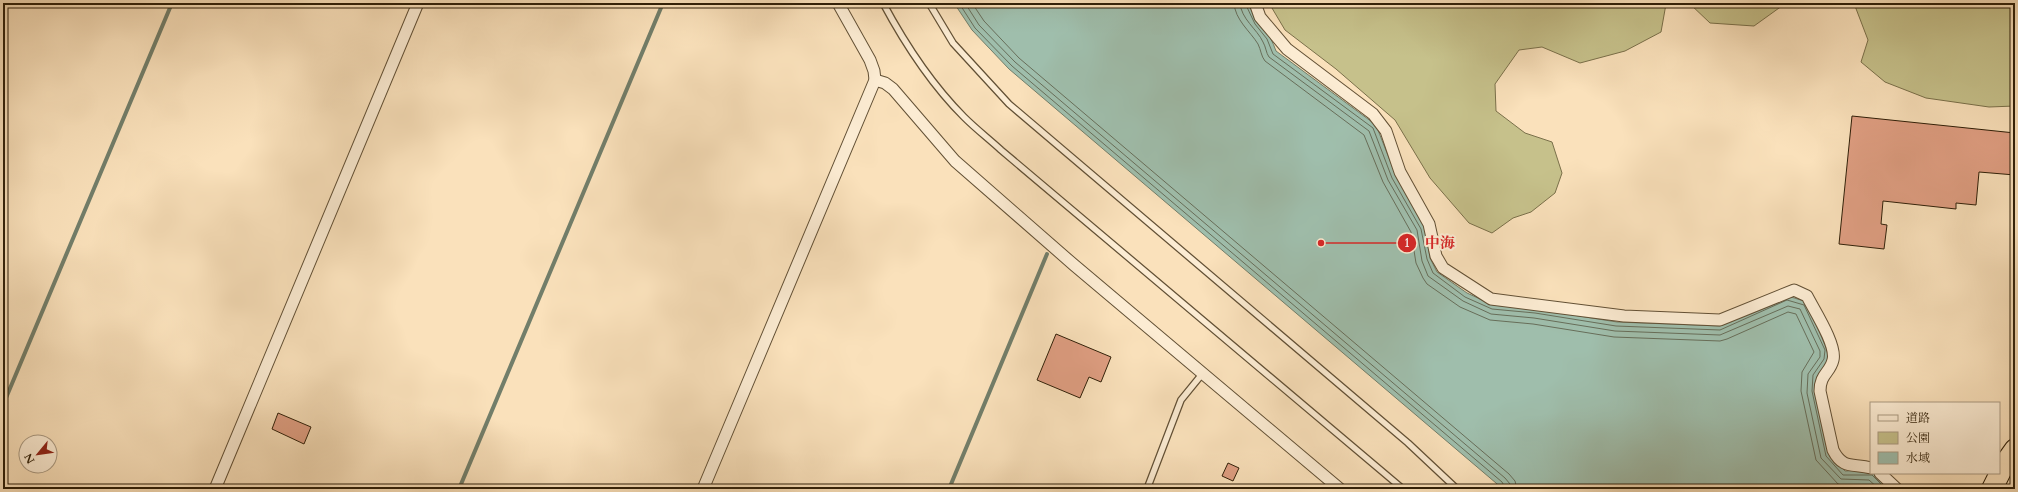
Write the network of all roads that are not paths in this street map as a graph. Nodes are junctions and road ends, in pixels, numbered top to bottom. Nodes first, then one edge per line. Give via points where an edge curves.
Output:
1 (418, 3) edge
2 (838, 3) edge
3 (883, 3) edge
4 (930, 3) edge
5 (1255, 3) edge
6 (875, 80) junction
7 (1203, 373) junction
8 (2015, 448) edge
9 (1870, 468) edge
10 (2000, 473) edge
11 (1881, 474) edge
12 (2000, 474) edge
13 (215, 489) edge
14 (703, 489) edge
15 (1147, 489) edge
16 (1340, 489) edge
17 (1403, 489) edge
18 (1457, 489) edge
19 (1897, 489) edge
20 (1992, 489) edge

1 - 13 street
2 - 6 street via 870,60
3 - 17 lane via 905,43 939,89 965,117
4 - 18 lane via 953,44 1008,104 1408,443
5 - 9 street via 1260,16 1287,49 1373,114 1386,131 1400,172 1429,224 1436,256 1443,268 1491,299 1624,316 1720,320 1794,290 1807,296 1833,348 1832,363 1820,381 1820,391 1833,450 1845,465
6 - 7 street via 893,89 955,161
6 - 14 street
7 - 15 lane via 1181,400
7 - 16 street
8 - 10 highway
11 - 19 street
12 - 20 highway

